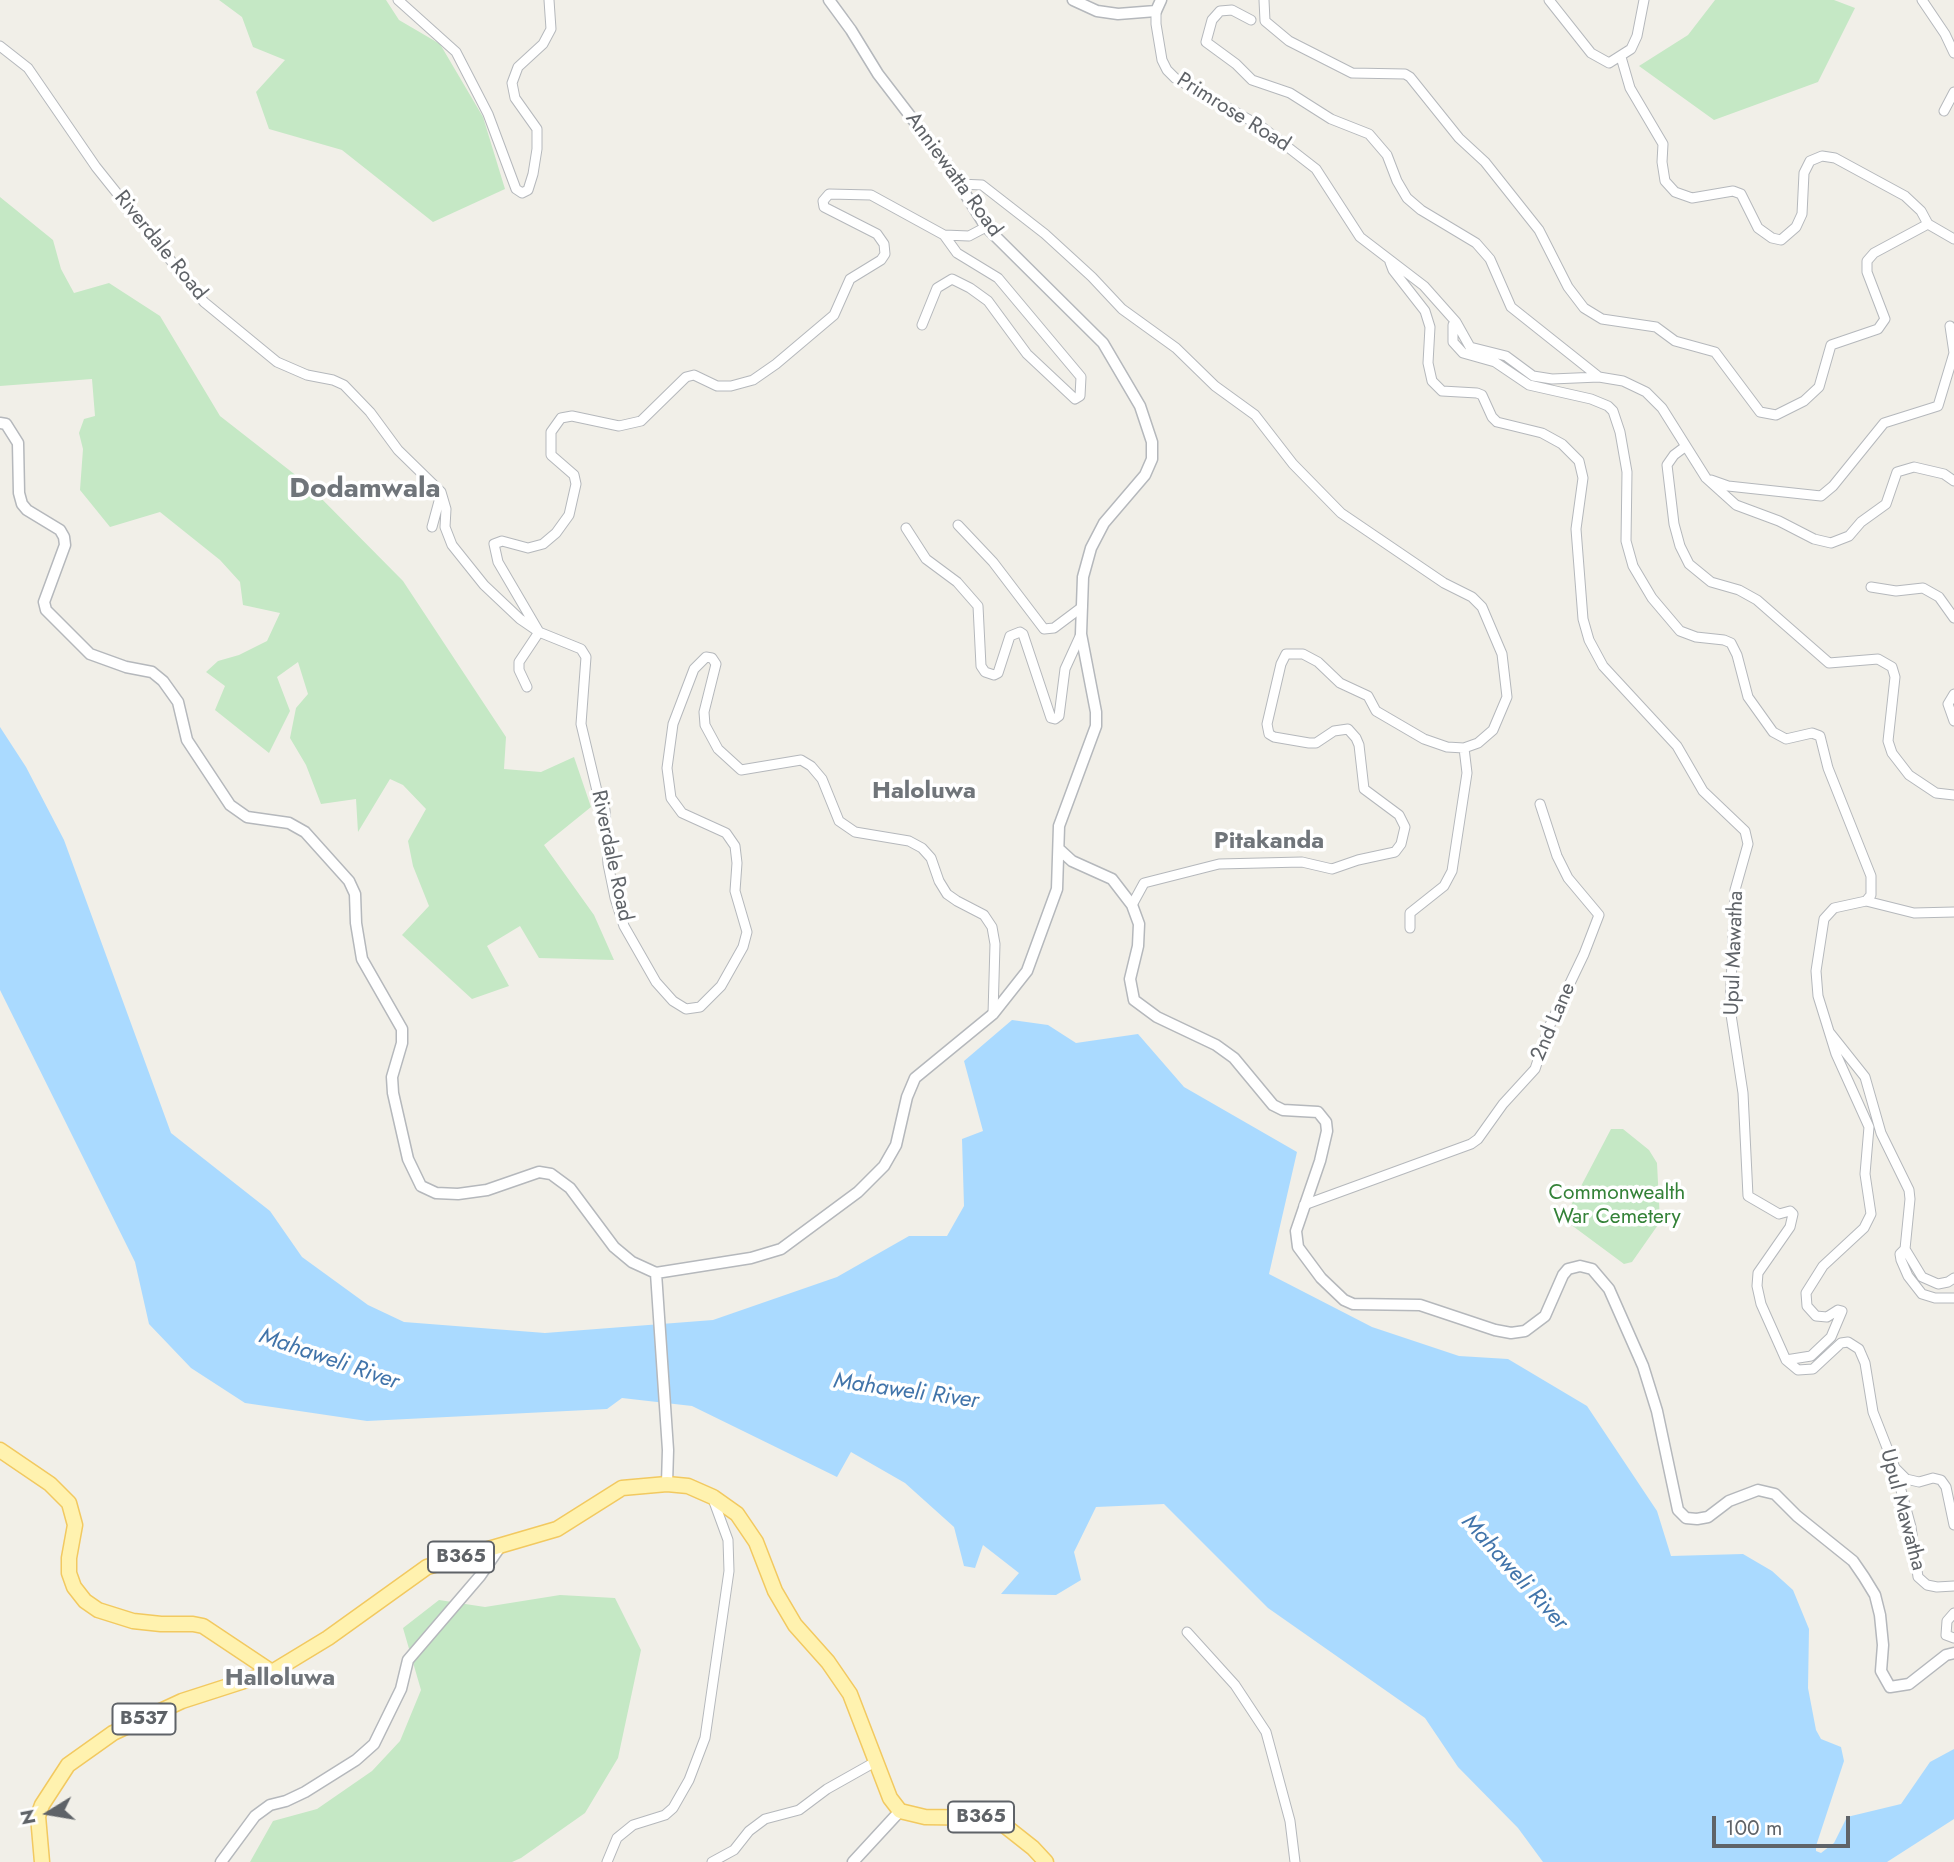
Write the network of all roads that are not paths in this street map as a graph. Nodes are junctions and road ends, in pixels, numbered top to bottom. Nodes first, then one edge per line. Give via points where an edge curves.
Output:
1 (397, 0) edge
2 (549, 0) edge
3 (828, 0) edge
4 (1161, 0) edge
5 (1264, 0) edge
6 (1549, 0) edge
7 (1644, 0) edge
8 (1922, 0) edge
9 (1076, 1) edge
10 (1156, 11) junction
11 (1251, 20) dead end
12 (0, 46) edge
13 (1954, 53) edge
14 (1621, 57) junction
15 (1954, 92) edge
16 (1944, 111) dead end
17 (959, 184) junction
18 (1928, 224) junction
19 (986, 227) junction
20 (943, 235) junction
21 (1954, 239) edge
22 (1390, 262) junction
23 (1456, 322) junction
24 (922, 325) dead end
25 (1950, 326) dead end
26 (1599, 377) junction
27 (0, 423) edge
28 (1686, 446) junction
29 (1706, 478) junction
30 (1954, 481) edge
31 (441, 492) junction
32 (958, 525) dead end
33 (432, 527) dead end
34 (906, 528) dead end
35 (1871, 587) dead end
36 (1082, 607) junction
37 (1954, 618) edge
38 (539, 632) junction
39 (1081, 634) junction
40 (527, 687) dead end
41 (1954, 694) edge
42 (1954, 721) edge
43 (1464, 748) junction
44 (1949, 795) edge
45 (1954, 802) edge
46 (1540, 804) dead end
47 (1060, 850) junction
48 (1866, 901) junction
49 (1132, 905) junction
50 (1954, 912) edge
51 (1410, 928) dead end
52 (993, 1014) junction
53 (1829, 1032) junction
54 (1304, 1205) junction
55 (1905, 1249) junction
56 (656, 1273) junction
57 (1954, 1278) edge
58 (1954, 1298) edge
59 (1786, 1360) junction
60 (0, 1450) edge
61 (1895, 1468) junction
62 (667, 1484) junction
63 (713, 1497) junction
64 (1954, 1525) edge
65 (502, 1544) junction
66 (1954, 1586) edge
67 (1954, 1614) edge
68 (1187, 1632) dead end
69 (1954, 1637) edge
70 (1954, 1653) edge
71 (272, 1672) junction
72 (875, 1762) junction
73 (900, 1811) junction
74 (42, 1862) edge
75 (221, 1862) edge
76 (607, 1862) edge
77 (712, 1862) edge
78 (853, 1862) edge
79 (1046, 1862) edge
80 (1295, 1862) edge

1 - 2 street via 456,52 488,114 516,189 522,192 528,190 533,174 537,129 515,98 512,83 518,67 543,44 551,29
3 - 17 street, Anniewatta Road
4 - 10 street
5 - 18 street via 1265,21 1289,41 1352,73 1410,77 1539,230 1584,308 1602,319 1656,327 1675,341 1715,352 1760,412 1776,415 1804,401 1819,387 1831,345 1878,330 1885,319 1867,261
6 - 14 street via 1591,53 1609,63
7 - 14 street via 1637,36
8 - 13 street
9 - 10 street via 1118,14
10 - 22 street, Primrose Road via 1167,70 1262,127 1316,169 1360,237
11 - 26 street via 1232,10 1220,11 1212,20 1206,42 1252,80 1290,93 1331,119 1369,134 1387,155 1407,198 1476,243 1490,259 1511,307
12 - 31 street, Riverdale Road via 28,68 96,167 204,303 277,362 344,385 398,450
14 - 18 street via 1630,88 1663,144 1665,180 1675,192 1692,198 1732,191 1741,194 1758,228 1780,240 1796,227 1802,214 1804,173 1810,161 1822,156 1835,158 1905,196
15 - 16 street
17 - 19 street, Anniewatta Road
17 - 43 street via 982,185 1092,277 1122,309 1255,415 1340,513 1482,607 1503,654 1507,697 1493,730
18 - 21 street
19 - 20 street via 969,236
19 - 36 street, Anniewatta Road via 1103,343 1140,406 1152,442 1152,459 1145,475 1104,523 1091,548 1083,577
20 - 24 street via 957,253 998,278 1081,377 1080,396 1075,399 1027,354 988,301 951,279 937,288
20 - 38 street via 871,195 829,194 824,207 877,234 885,254 850,279 834,315 776,364 753,380 731,386 717,386 694,375 686,377 641,421 620,426 572,415 561,418 551,432 551,455 574,475 569,515 542,544 528,548 502,541 494,544 498,562
22 - 23 street, Primrose Road via 1424,286
22 - 59 street, Upul Mawatha via 1425,311 1432,381 1442,391 1482,395 1497,422 1542,433 1579,461 1583,478 1576,529 1583,619 1589,640 1602,666 1677,746 1703,791 1745,831 1748,844 1735,890 1730,1008 1742,1093 1748,1196 1779,1214 1793,1214 1790,1227 1758,1273 1757,1286
23 - 26 street, Primrose Road via 1470,347 1506,356 1533,376
23 - 48 street via 1453,342 1463,353 1495,362 1529,385 1591,399 1614,411 1627,472 1626,541 1633,566 1680,631 1731,643 1748,697 1773,733 1786,739 1812,733 1820,736 1871,876 1871,895
25 - 29 street via 1954,353 1938,407 1884,423 1821,496 1728,486
26 - 28 street, Primrose Road via 1646,392
27 - 56 street via 6,424 18,443 22,504 64,537 44,602 46,611 90,654 152,673 163,681 178,702 187,740 230,805 247,817 289,823 305,832 349,881 355,894 362,959 402,1029 393,1093 408,1159 421,1185 458,1194 539,1171 551,1174 570,1188 614,1247
28 - 29 street, Primrose Road
28 - 44 street via 1667,465 1674,524 1689,564 1711,582 1757,600 1829,663 1878,659 1892,667 1895,677 1888,741 1892,753 1909,775 1936,793
29 - 30 street, Primrose Road via 1736,505 1814,540 1831,543 1849,536 1886,505 1898,472 1914,467
31 - 33 street
31 - 38 street, Riverdale Road via 452,545 484,585
32 - 36 street via 1044,629 1054,628
34 - 39 street via 926,559 957,582 978,606 985,672 998,673 1010,636 1023,635 1051,718 1059,716 1065,669
35 - 37 street via 1896,591 1923,588 1940,597
36 - 39 street, Anniewatta Road
38 - 40 street via 518,666
38 - 52 street, Riverdale Road via 581,649 586,657 581,724 605,810 615,898 624,926 656,982 673,1001 686,1009 700,1007 721,986 747,932 735,891 735,846 726,833 682,813 671,798 667,768 673,724 694,669 706,657 716,664 705,725 718,749 741,770 801,760 811,766 822,779 839,821 855,832 909,841 922,848 947,894 984,915 995,944
39 - 47 street, Anniewatta Road via 1096,726 1059,826
41 - 42 street via 1948,704
43 - 49 street via 1424,739 1376,711 1368,696 1340,683 1318,662 1303,654 1286,654 1267,724 1269,734 1316,743 1348,729 1359,745 1364,789 1399,815 1405,827 1401,844 1395,852 1332,869 1302,862 1219,864 1144,883
43 - 51 street via 1467,773 1452,871 1444,886 1410,913
44 - 45 street
46 - 54 street, 2nd Lane via 1568,878 1600,915 1535,1069 1471,1144
47 - 49 street via 1072,861 1112,880
47 - 52 street, Anniewatta Road via 1057,889 1027,971
48 - 50 street via 1914,913
48 - 53 street via 1833,908 1824,919 1816,971
49 - 54 street via 1139,924 1130,979 1134,1000 1234,1058 1273,1105 1318,1112 1326,1122 1320,1161
52 - 56 street, Anniewatta Road via 915,1078 896,1145 884,1166 858,1192 782,1249
53 - 55 street via 1865,1077 1881,1133 1909,1190
53 - 59 street via 1869,1127 1866,1174 1871,1214 1864,1228 1823,1266 1806,1293 1807,1306 1816,1316 1842,1311 1831,1336 1811,1356
54 - 70 street via 1296,1231 1298,1247 1321,1278 1353,1304 1420,1304 1495,1330 1525,1331 1545,1316 1568,1269 1592,1269 1609,1289 1643,1366 1678,1510 1697,1520 1758,1490 1775,1494 1853,1561 1875,1595 1883,1645 1881,1671 1890,1686 1909,1684
55 - 57 street via 1922,1277 1938,1283
55 - 58 street via 1901,1260 1922,1294
56 - 62 street
59 - 61 street, Upul Mawatha via 1798,1370 1813,1369 1841,1343 1859,1349 1873,1412
60 - 71 main road via 69,1503 75,1525 69,1573 85,1601 114,1617 203,1626
61 - 64 street via 1906,1479 1941,1480 1947,1487
61 - 66 street, Upul Mawatha via 1919,1577 1927,1585
62 - 63 main road, B365 via 688,1486
62 - 65 main road, B365 via 622,1488 557,1529
63 - 72 main road, B365 via 737,1514 795,1625 850,1694
63 - 76 street via 728,1540 729,1571 705,1738 673,1808 633,1825 617,1838
65 - 71 main road, B365 via 427,1567 328,1639
65 - 75 street via 408,1660 401,1689 374,1744 305,1792 255,1816
67 - 69 street via 1947,1621 1947,1635
68 - 80 street via 1235,1685 1266,1732 1290,1821
71 - 74 main road, B537 via 147,1717 113,1733 68,1766 38,1816
72 - 73 main road, B365
72 - 77 street via 799,1810 765,1819 734,1850
73 - 78 street
73 - 79 main road, B365 via 995,1818

